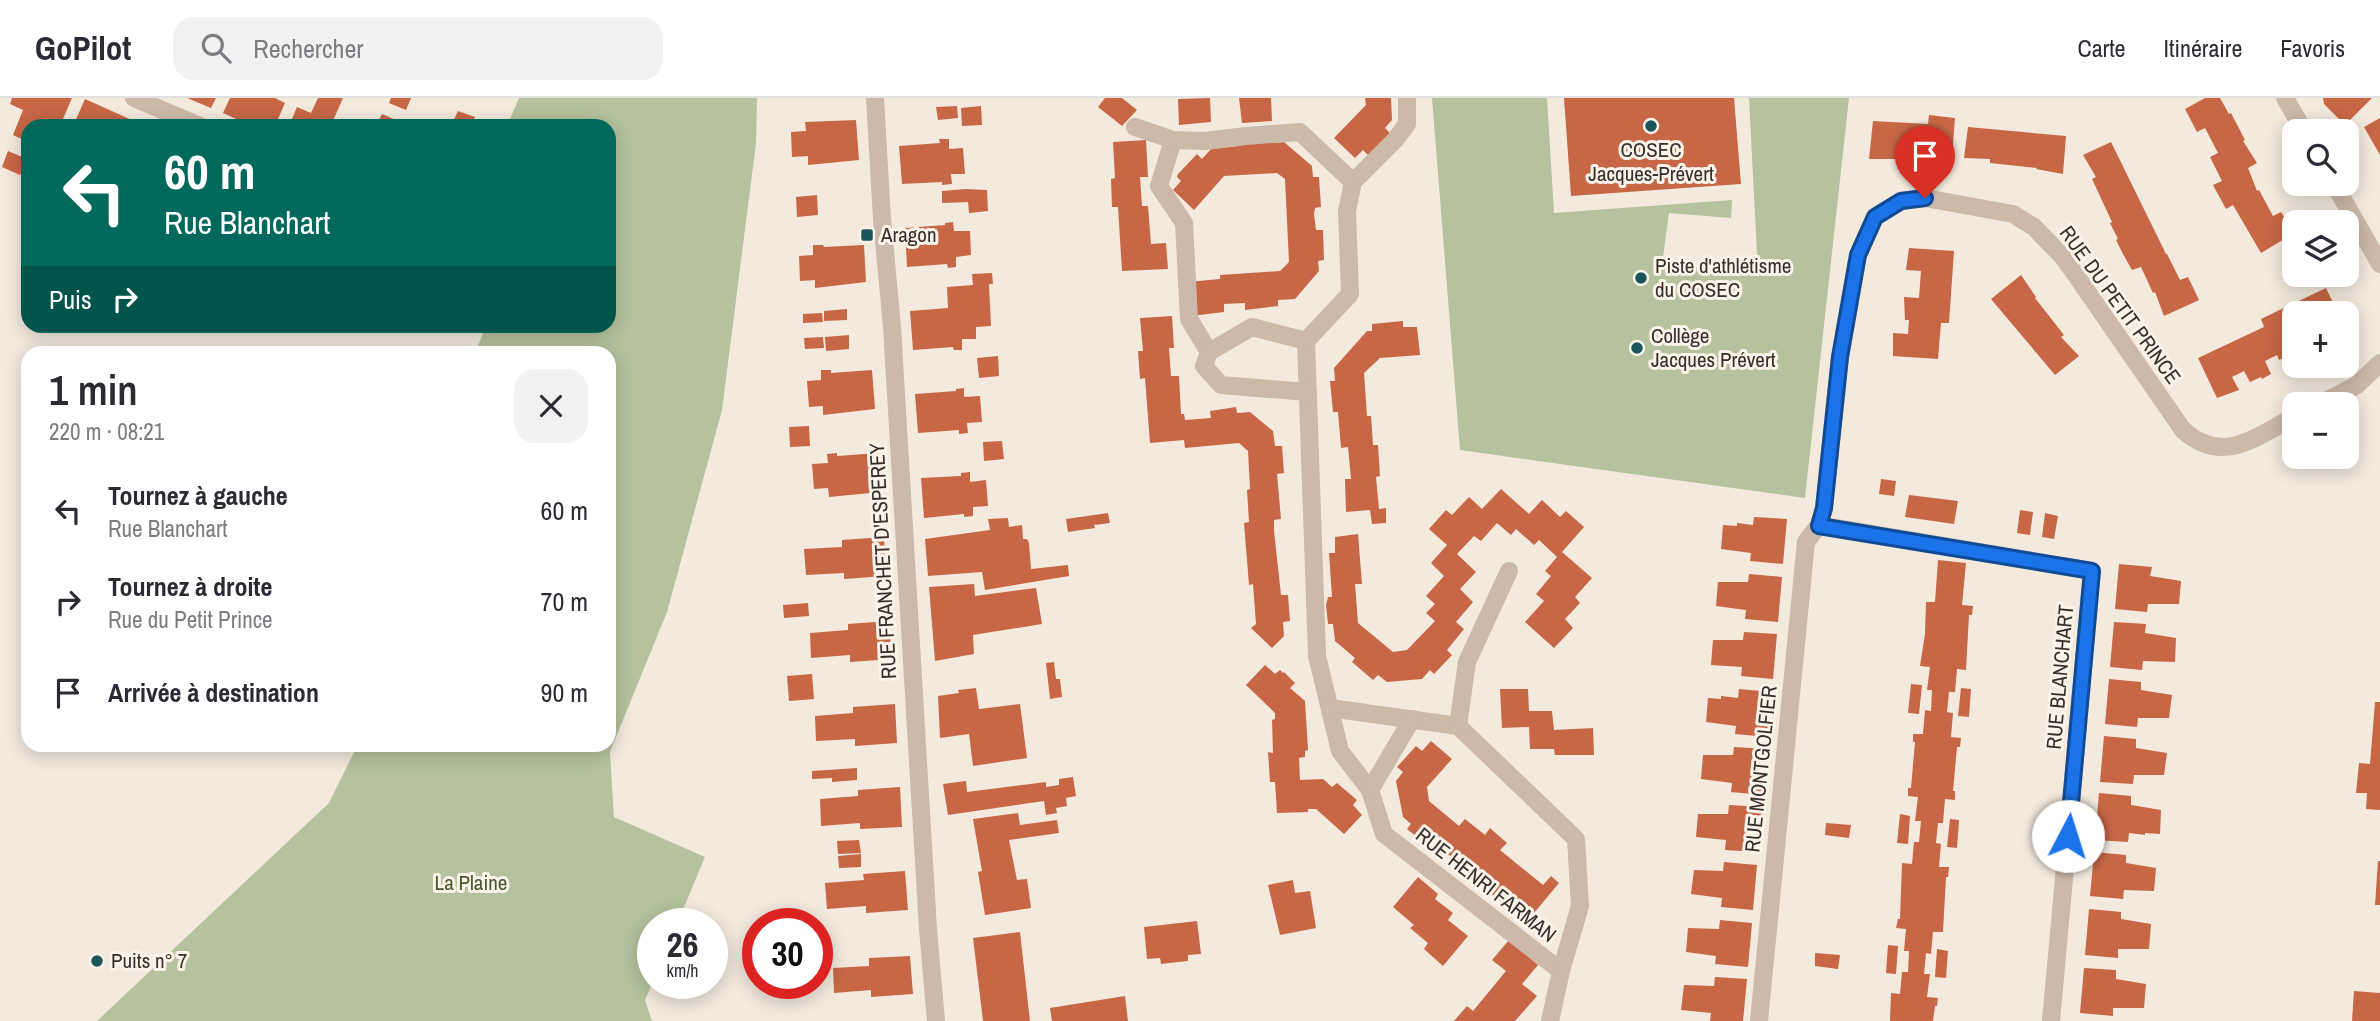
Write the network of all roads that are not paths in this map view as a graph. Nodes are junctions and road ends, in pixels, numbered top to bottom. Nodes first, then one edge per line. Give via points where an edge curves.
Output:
1 (134, 98) edge
2 (875, 98) edge
3 (1407, 98) edge
4 (2285, 98) edge
5 (184, 119) edge
6 (2297, 119) edge
7 (1135, 127) dead end
8 (1173, 140) junction
9 (1353, 182) junction
10 (2341, 196) edge
11 (2380, 264) edge
12 (1306, 341) junction
13 (1209, 352) junction
14 (2380, 363) edge
15 (1308, 392) junction
16 (2343, 392) edge
17 (2282, 423) edge
18 (1819, 526) junction
19 (1509, 571) dead end
20 (1330, 708) junction
21 (1412, 719) junction
22 (1458, 726) junction
23 (1370, 790) junction
24 (1561, 971) junction
25 (936, 1021) edge
26 (1550, 1021) edge
27 (1759, 1021) edge
28 (2051, 1021) edge

1 - 5 street
2 - 25 street, RUE FRANCHET D'ESPEREY
3 - 9 street via 1407,124
4 - 6 street
7 - 8 street
8 - 9 street via 1300,132
8 - 13 street via 1159,187 1184,223 1189,319
9 - 12 street via 1347,211 1350,294
10 - 11 street
12 - 13 street via 1252,327
12 - 15 street
13 - 15 street via 1204,366 1221,385
14 - 16 street
15 - 20 street via 1317,656
17 - 18 street, RUE DU PETIT PRINCE via 2235,447 2196,442 2183,430 2062,256 2034,227 2013,214 1925,198 1901,201 1875,217 1858,255
18 - 27 street, RUE MONTGOLFIER via 1806,542
18 - 28 street, RUE BLANCHART via 2092,571
19 - 22 street via 1467,662
20 - 21 street
20 - 23 street via 1340,751
21 - 22 street
21 - 23 street
22 - 24 street via 1576,839 1580,906
23 - 24 street, RUE HENRI FARMAN via 1384,834
24 - 26 street

